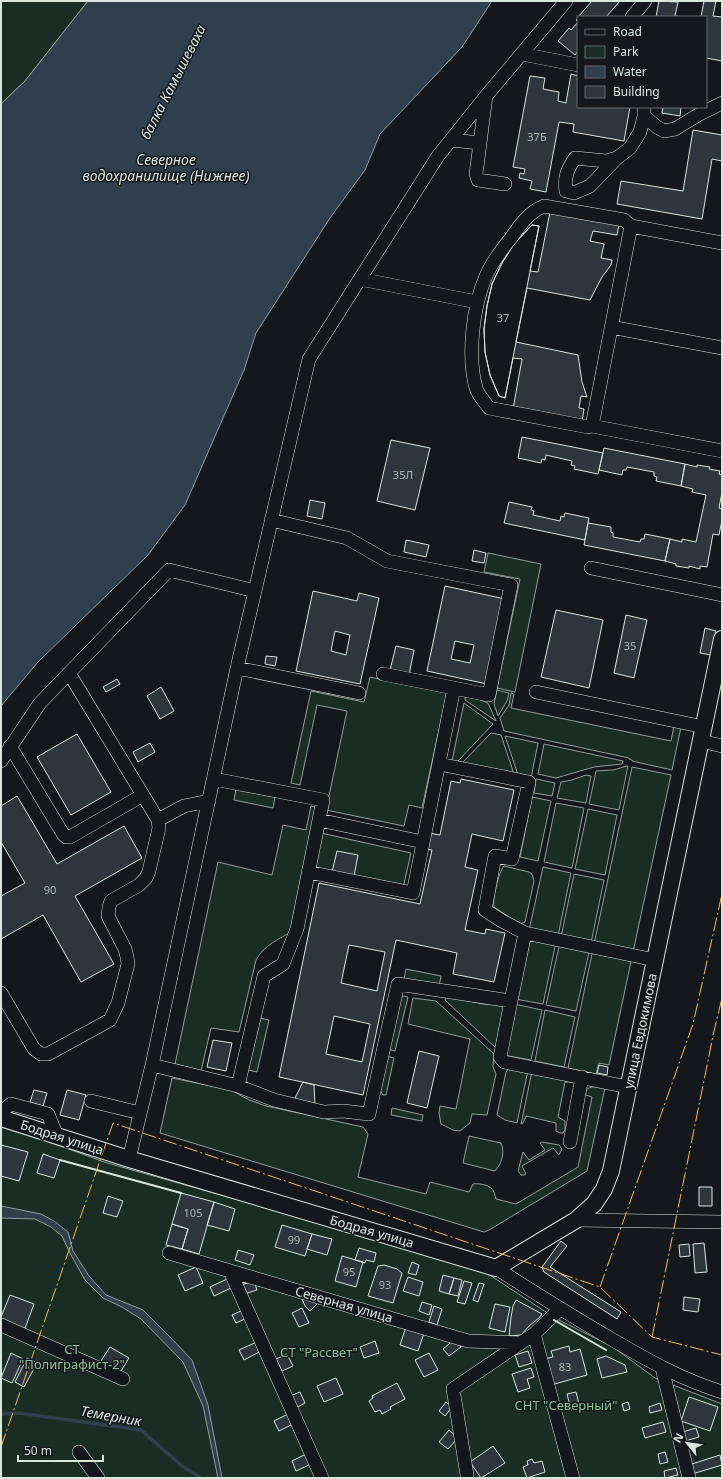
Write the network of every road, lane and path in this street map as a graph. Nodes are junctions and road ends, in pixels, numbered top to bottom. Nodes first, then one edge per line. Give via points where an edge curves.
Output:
1 (566, 1) edge
2 (644, 1) edge
3 (633, 16) edge
4 (522, 54) junction
5 (577, 65) edge
6 (486, 96) junction
7 (722, 104) edge
8 (644, 111) edge
9 (451, 140) junction
10 (480, 144) junction
11 (617, 158) dead end
12 (505, 184) dead end
13 (630, 226) junction
14 (722, 244) edge
15 (360, 279) junction
16 (477, 302) junction
17 (611, 328) junction
18 (722, 348) edge
19 (592, 426) junction
20 (722, 451) edge
21 (271, 520) junction
22 (591, 568) dead end
23 (255, 591) junction
24 (722, 595) edge
25 (722, 639) edge
26 (237, 668) junction
27 (69, 673) junction
28 (383, 674) dead end
29 (454, 688) junction
30 (536, 692) dead end
31 (359, 693) dead end
32 (702, 734) junction
33 (10, 746) junction
34 (722, 746) edge
35 (1, 761) edge
36 (439, 764) junction
37 (214, 779) junction
38 (143, 795) junction
39 (209, 801) junction
40 (158, 820) junction
41 (319, 820) junction
42 (423, 842) junction
43 (308, 872) junction
44 (525, 933) junction
45 (655, 960) junction
46 (1, 993) edge
47 (511, 1001) junction
48 (152, 1065) junction
49 (582, 1077) junction
50 (238, 1086) junction
51 (628, 1087) junction
52 (91, 1100) dead end
53 (4, 1105) edge
54 (140, 1113) junction
55 (1, 1118) edge
56 (57, 1136) junction
57 (570, 1142) dead end
58 (128, 1159) junction
59 (576, 1220) junction
60 (722, 1222) edge
61 (169, 1253) dead end
62 (496, 1268) junction
63 (230, 1270) junction
64 (560, 1309) junction
65 (1, 1325) edge
66 (534, 1334) junction
67 (521, 1343) junction
68 (662, 1368) junction
69 (123, 1379) dead end
70 (722, 1392) edge
71 (79, 1452) dead end
72 (467, 1474) dead end
73 (98, 1478) edge
74 (322, 1478) edge
75 (573, 1478) edge
76 (689, 1478) edge

1 - 4 street
2 - 3 street
4 - 5 street
4 - 6 street
6 - 9 street
6 - 10 street
7 - 8 street via 675,129 664,131 657,127
8 - 11 street via 640,132 630,148
9 - 10 street
9 - 15 street via 438,156
10 - 12 street via 476,174 478,180
13 - 14 street
13 - 16 street via 624,220 544,206 536,209 521,224 486,275
13 - 17 street
15 - 16 street
15 - 21 street via 309,359
16 - 19 street via 471,353 476,389 489,408
17 - 18 street
17 - 19 street
19 - 20 street
21 - 23 street
21 - 29 street via 348,538 387,561 511,585 489,695
22 - 24 street
23 - 26 street
23 - 27 street via 169,570
25 - 32 main road, улица Евдокимова
26 - 31 street
26 - 37 street
27 - 33 street via 40,703
27 - 38 street
28 - 29 street
29 - 36 street
30 - 32 street
32 - 34 street
32 - 45 main road, улица Евдокимова
33 - 35 street
33 - 38 street via 66,837
36 - 42 street
36 - 44 street via 529,782 512,859 495,856 485,910
37 - 39 street
37 - 41 street via 324,800
38 - 40 street
39 - 40 street via 184,806
39 - 48 street
40 - 46 street via 159,828 146,878 111,902 109,907 108,916 125,950 128,964 118,1003 110,1020 48,1054 41,1054 34,1049
41 - 42 street
41 - 43 street
42 - 43 street via 413,893
43 - 50 street via 297,929 283,964 264,976
44 - 45 street
44 - 47 street
45 - 51 main road, улица Евдокимова
47 - 49 street via 500,1057 504,1062
47 - 50 street via 398,984 369,1114 324,1112 274,1100
48 - 50 street
48 - 54 street
49 - 51 street
49 - 57 street
51 - 59 main road, улица Евдокимова via 611,1171 604,1189 594,1204
52 - 54 street
53 - 56 street via 48,1114
54 - 58 street
55 - 56 main road, Бодрая улица
56 - 58 main road, Бодрая улица
58 - 62 main road, Бодрая улица
59 - 60 street
59 - 62 main road, улица Евдокимова
61 - 63 street, Северная улица
62 - 64 street, Бодрая улица
63 - 67 street, Северная улица via 468,1341
63 - 74 street
64 - 66 street
64 - 68 street, Бодрая улица
65 - 69 street
66 - 67 street
66 - 75 street
67 - 72 street via 453,1389
68 - 70 street, Бодрая улица
68 - 76 street
71 - 73 street

